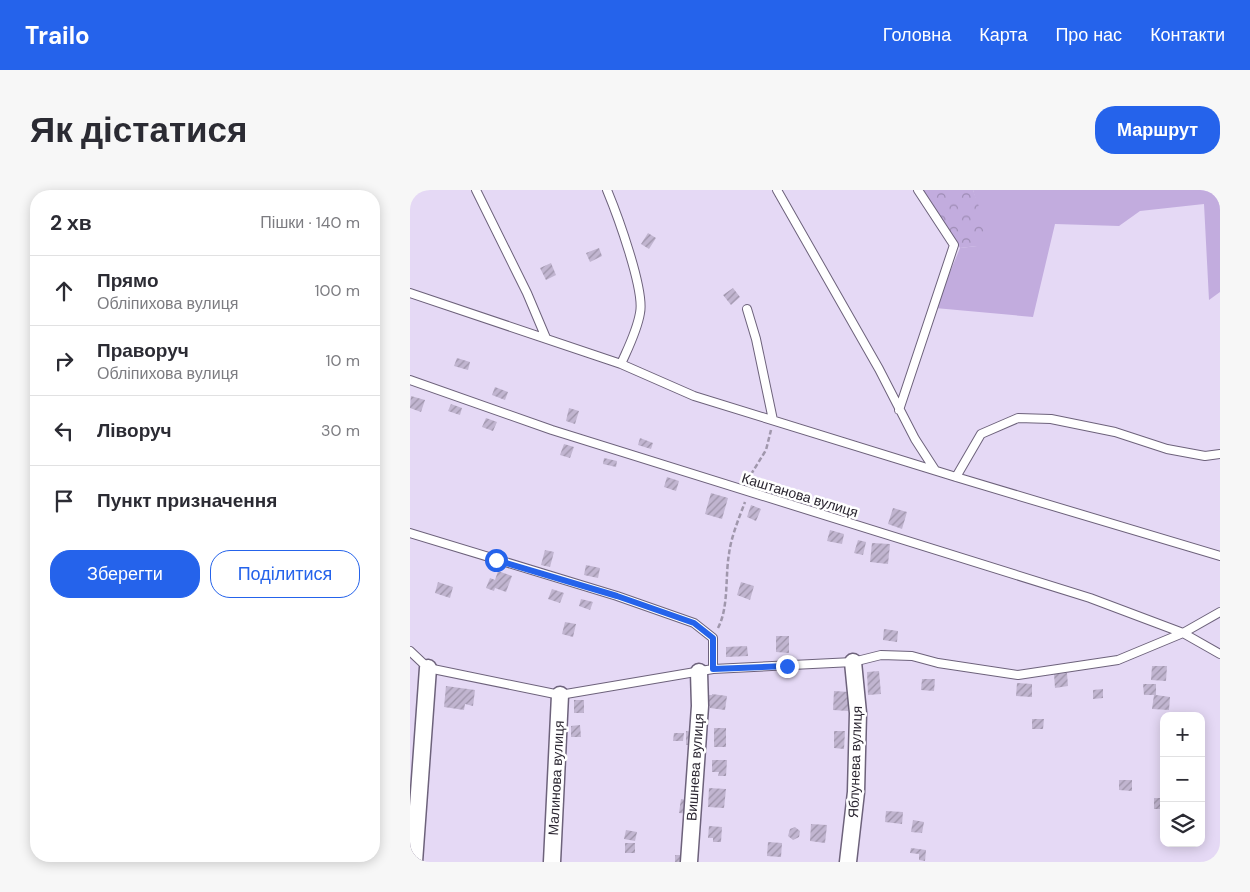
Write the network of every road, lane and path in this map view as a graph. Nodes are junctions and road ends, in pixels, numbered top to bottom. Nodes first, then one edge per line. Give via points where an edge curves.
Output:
1 (476, 190) edge
2 (607, 190) edge
3 (777, 190) edge
4 (918, 190) edge
5 (410, 293) edge
6 (747, 309) dead end
7 (546, 338) junction
8 (621, 364) junction
9 (410, 380) edge
10 (900, 410) junction
11 (774, 420) junction
12 (1220, 454) edge
13 (935, 470) junction
14 (956, 477) junction
15 (748, 492) junction
16 (410, 533) edge
17 (1220, 556) edge
18 (1220, 612) edge
19 (1183, 633) junction
20 (713, 638) junction
21 (410, 651) edge
22 (1220, 654) edge
23 (853, 662) junction
24 (428, 668) junction
25 (706, 670) junction
26 (560, 695) junction
27 (414, 862) edge
28 (552, 862) edge
29 (688, 862) edge
30 (848, 862) edge

1 - 7 lane
2 - 8 lane via 628,248 641,312
3 - 10 lane
4 - 10 lane via 954,245
5 - 7 lane
6 - 11 lane
7 - 8 lane
8 - 11 lane via 694,396
9 - 15 lane, Каштанова вулиця via 552,430
10 - 13 lane
11 - 13 lane
11 - 15 path via 766,450 750,476
12 - 14 lane via 1205,456 1177,451 1116,432 1051,419 1018,418 981,434
13 - 14 lane
14 - 17 lane
15 - 19 lane, Каштанова вулиця via 1090,598
15 - 20 path via 729,552 721,623
16 - 20 lane via 617,596 694,623
18 - 19 lane
19 - 22 lane, Каштанова вулиця
19 - 23 lane via 1118,660 1018,675 912,656 881,655
20 - 25 lane
21 - 24 lane
23 - 25 lane
23 - 30 street, Яблунева вулиця via 858,713 856,792
24 - 26 lane
24 - 27 street
25 - 26 lane
25 - 29 street, Вишнева вулиця via 700,706
26 - 28 street, Малинова вулиця

